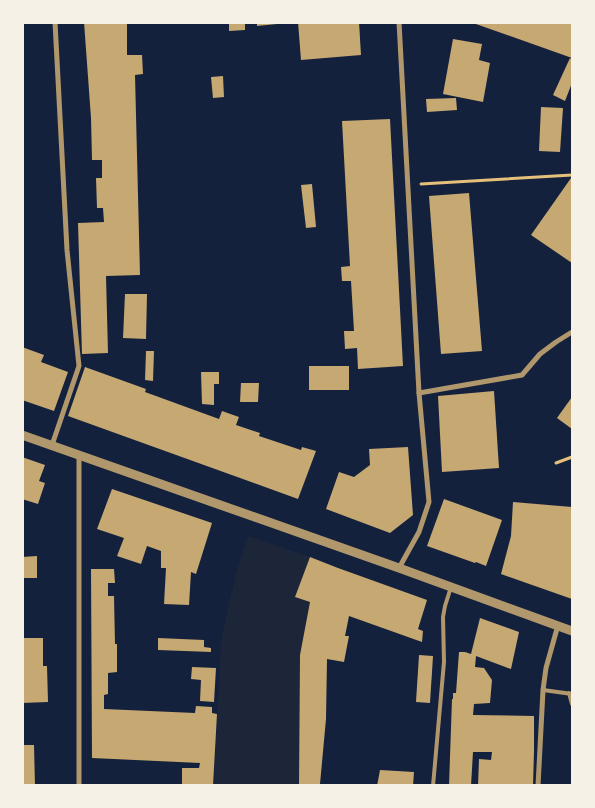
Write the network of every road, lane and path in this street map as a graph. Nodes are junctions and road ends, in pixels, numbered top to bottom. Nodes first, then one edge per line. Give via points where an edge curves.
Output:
1 (55, 22) edge
2 (399, 22) edge
3 (572, 175) edge
4 (408, 184) junction
5 (572, 332) edge
6 (419, 393) junction
7 (22, 435) edge
8 (52, 445) junction
9 (79, 454) junction
10 (572, 457) edge
11 (556, 463) dead end
12 (399, 568) junction
13 (451, 587) junction
14 (558, 626) junction
15 (572, 631) edge
16 (543, 690) junction
17 (571, 693) edge
18 (572, 704) edge
19 (79, 786) edge
20 (432, 786) edge
21 (538, 786) edge

1 - 8 street via 66,250 78,366
2 - 4 street
3 - 4 path
4 - 6 street
5 - 6 street via 540,354 522,375
6 - 12 street via 429,502 420,532
7 - 8 street
8 - 9 street
9 - 12 street
9 - 19 street
10 - 11 path
12 - 13 street
13 - 14 street
13 - 20 lane via 443,617 444,662
14 - 15 street
14 - 16 street
16 - 17 lane
16 - 21 street
17 - 18 lane

